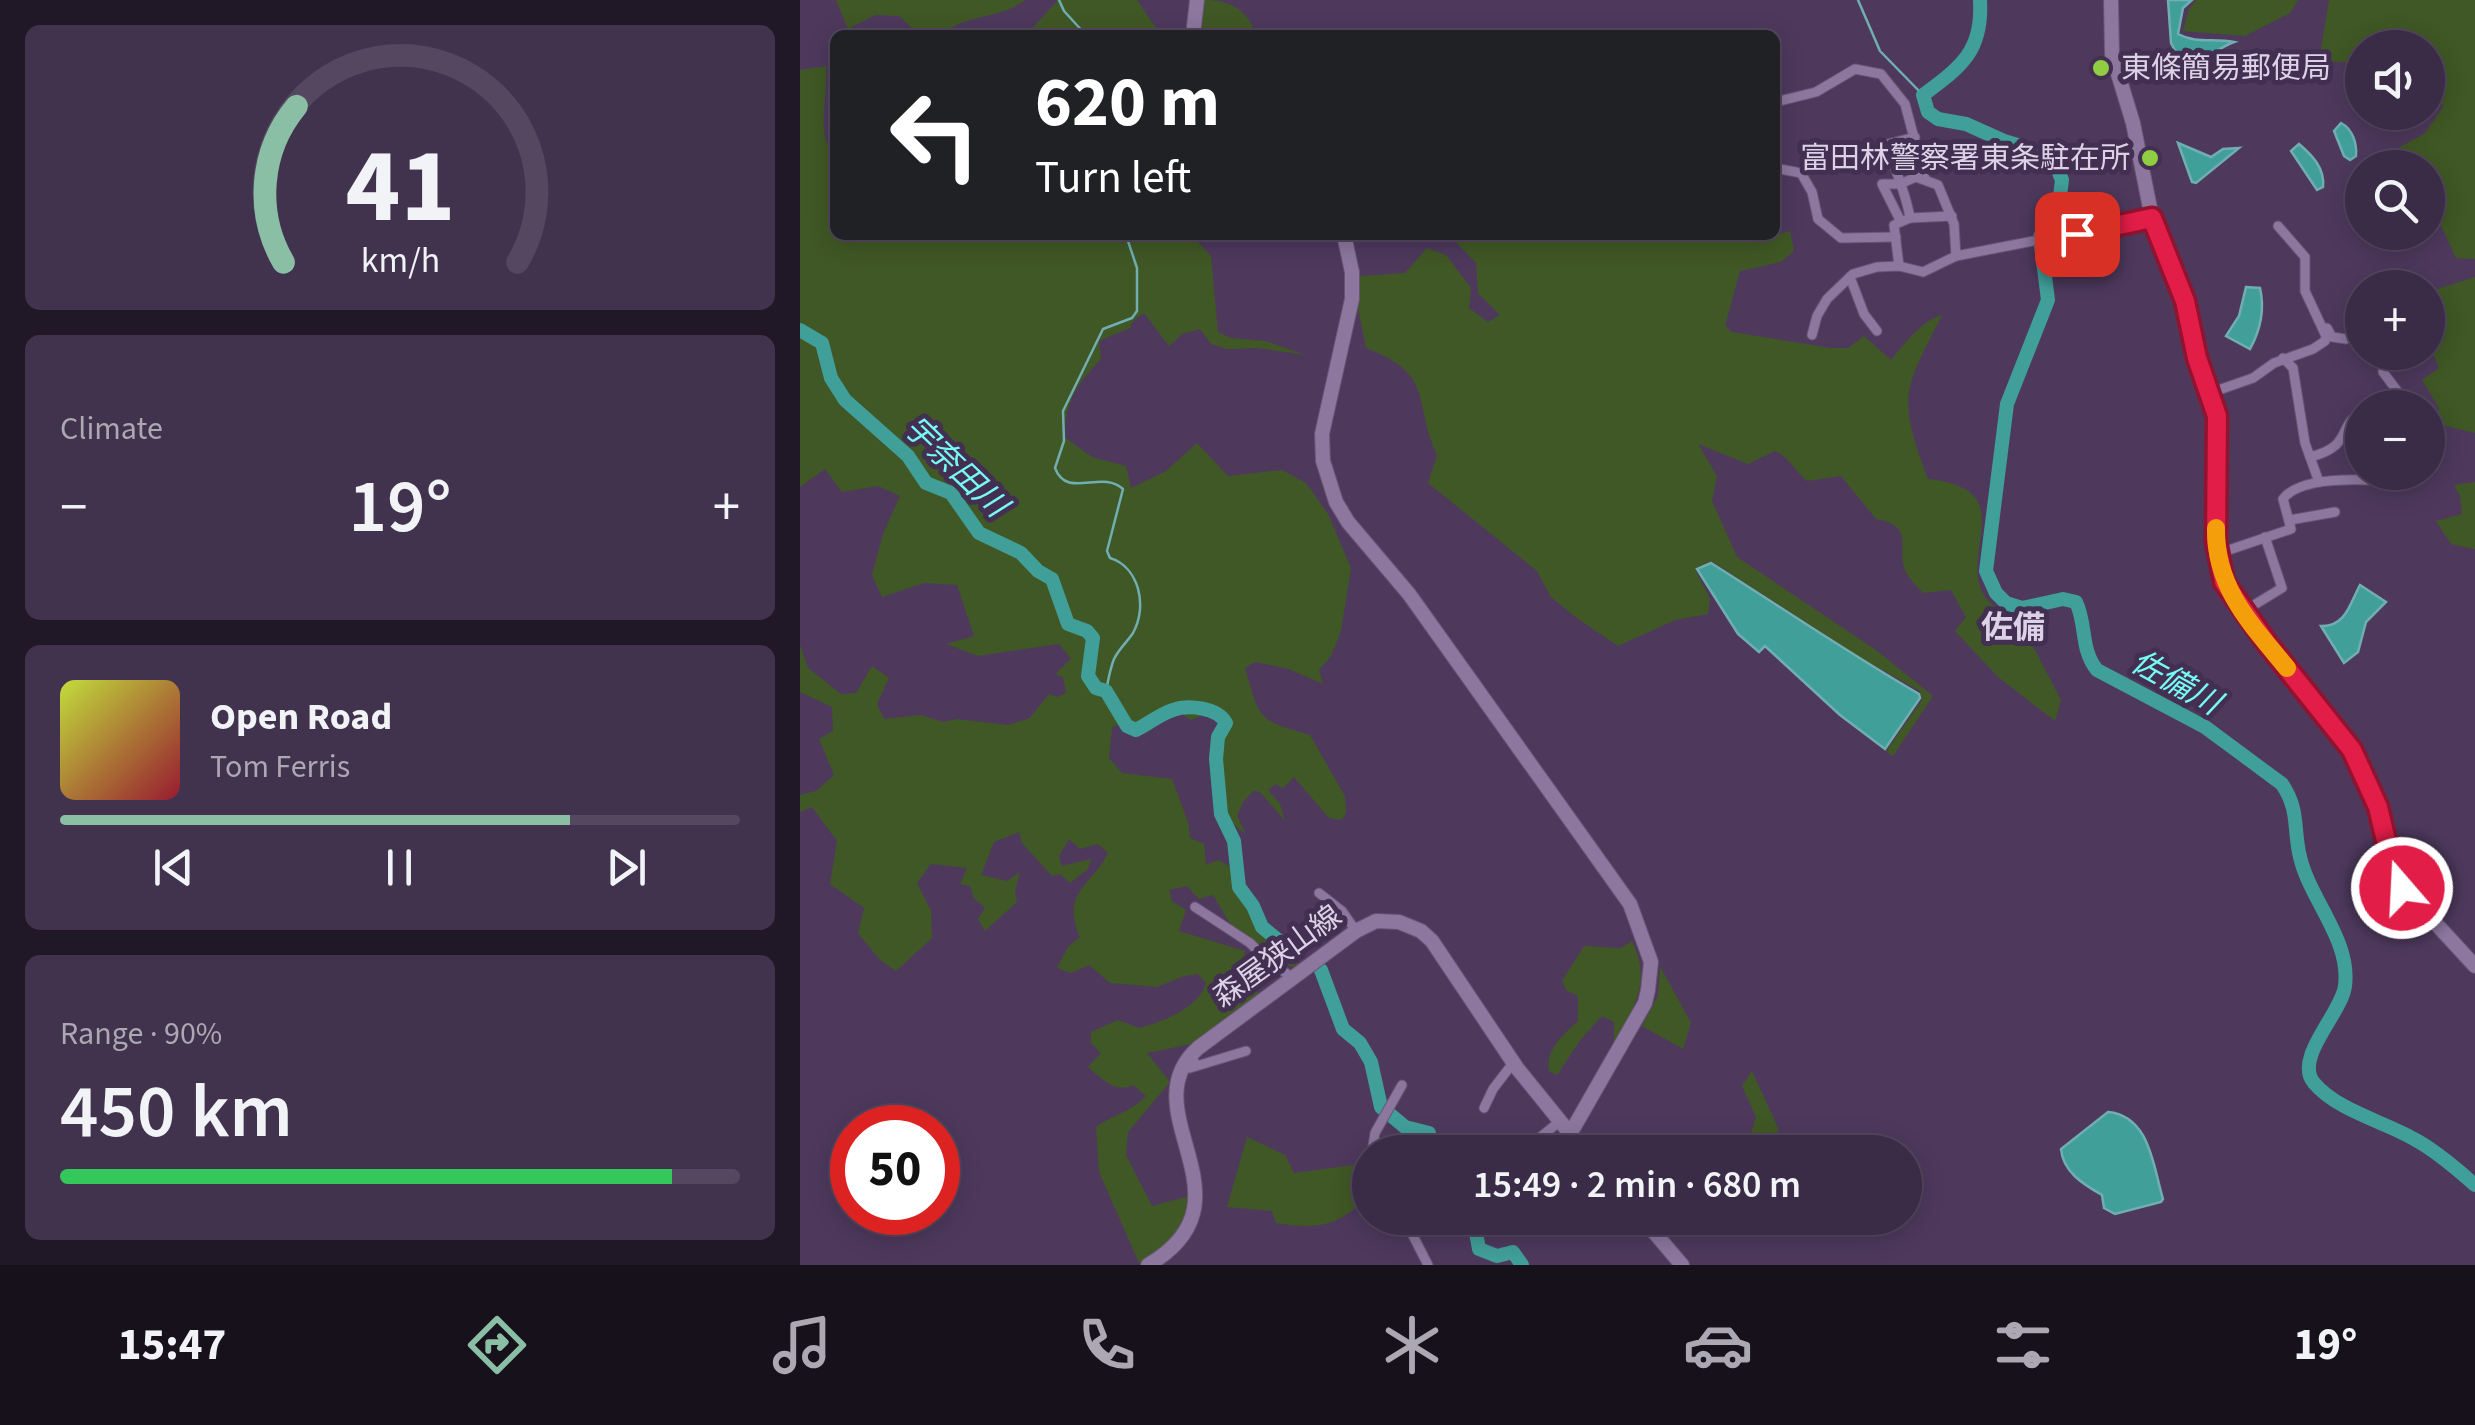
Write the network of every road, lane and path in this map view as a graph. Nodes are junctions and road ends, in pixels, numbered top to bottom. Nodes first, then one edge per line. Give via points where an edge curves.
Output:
1 (1197, 0) edge
2 (2111, 0) edge
3 (1194, 30) edge
4 (1780, 101) edge
5 (1915, 137) junction
6 (1780, 169) edge
7 (1924, 180) junction
8 (1900, 184) junction
9 (1952, 216) junction
10 (2152, 218) junction
11 (1905, 219) junction
12 (2278, 226) dead end
13 (1896, 238) junction
14 (1345, 240) edge
15 (1956, 256) junction
16 (1899, 266) junction
17 (1850, 277) junction
18 (2320, 326) junction
19 (1877, 331) dead end
20 (1812, 335) dead end
21 (2345, 339) edge
22 (2283, 358) junction
23 (2210, 393) junction
24 (2345, 432) edge
25 (2310, 457) junction
26 (2345, 481) edge
27 (2318, 482) junction
28 (2335, 512) dead end
29 (2290, 520) junction
30 (2266, 538) junction
31 (2217, 554) junction
32 (2243, 612) junction
33 (1318, 893) dead end
34 (1195, 907) dead end
35 (1356, 930) junction
36 (2475, 966) edge
37 (1292, 977) junction
38 (1246, 1051) dead end
39 (1193, 1052) junction
40 (1513, 1063) junction
41 (1402, 1085) dead end
42 (1484, 1108) dead end
43 (1564, 1128) junction
44 (1374, 1135) edge
45 (1552, 1135) edge
46 (1570, 1135) edge
47 (1413, 1235) edge
48 (1656, 1235) edge
49 (1148, 1265) edge
50 (1428, 1265) edge
51 (1682, 1265) edge

1 - 3 main road
2 - 10 main road via 2112,54
4 - 5 street via 1816,92 1863,68 1887,78 1905,104
5 - 7 street
5 - 8 street via 1888,144
6 - 13 street via 1801,174 1818,220 1840,238
7 - 8 street
7 - 9 street via 1938,185
8 - 11 street
8 - 11 street via 1882,184
9 - 11 street
9 - 15 street
10 - 15 street
10 - 23 main road via 2185,301
11 - 13 street via 1894,225
12 - 18 street via 2305,257 2304,291
13 - 16 street
14 - 43 main road via 1352,299 1322,434 1331,490 1630,904 1650,962 1645,1003
15 - 16 street via 1923,272
16 - 17 street
17 - 19 street
17 - 20 street via 1827,299
18 - 21 street
18 - 22 street via 2322,344
22 - 23 street via 2254,378
22 - 25 street via 2293,368
23 - 31 main road via 2219,433
24 - 25 street via 2334,449
25 - 27 street
26 - 27 street
27 - 29 street via 2285,494
28 - 29 street
29 - 30 street via 2291,529
30 - 31 street
30 - 32 street via 2282,588
31 - 32 main road via 2224,582
32 - 36 main road via 2352,750 2378,807 2402,888
33 - 35 street
34 - 37 street
35 - 37 main road, 森屋狭山線
35 - 40 main road, 森屋狭山線 via 1391,920 1428,936
37 - 39 main road, 森屋狭山線
38 - 39 street via 1190,1068
39 - 49 main road via 1176,1098 1195,1207 1182,1239
40 - 42 street
40 - 43 main road, 森屋狭山線
41 - 44 street
43 - 45 street
43 - 46 main road, 森屋狭山線
47 - 50 street
48 - 51 main road

